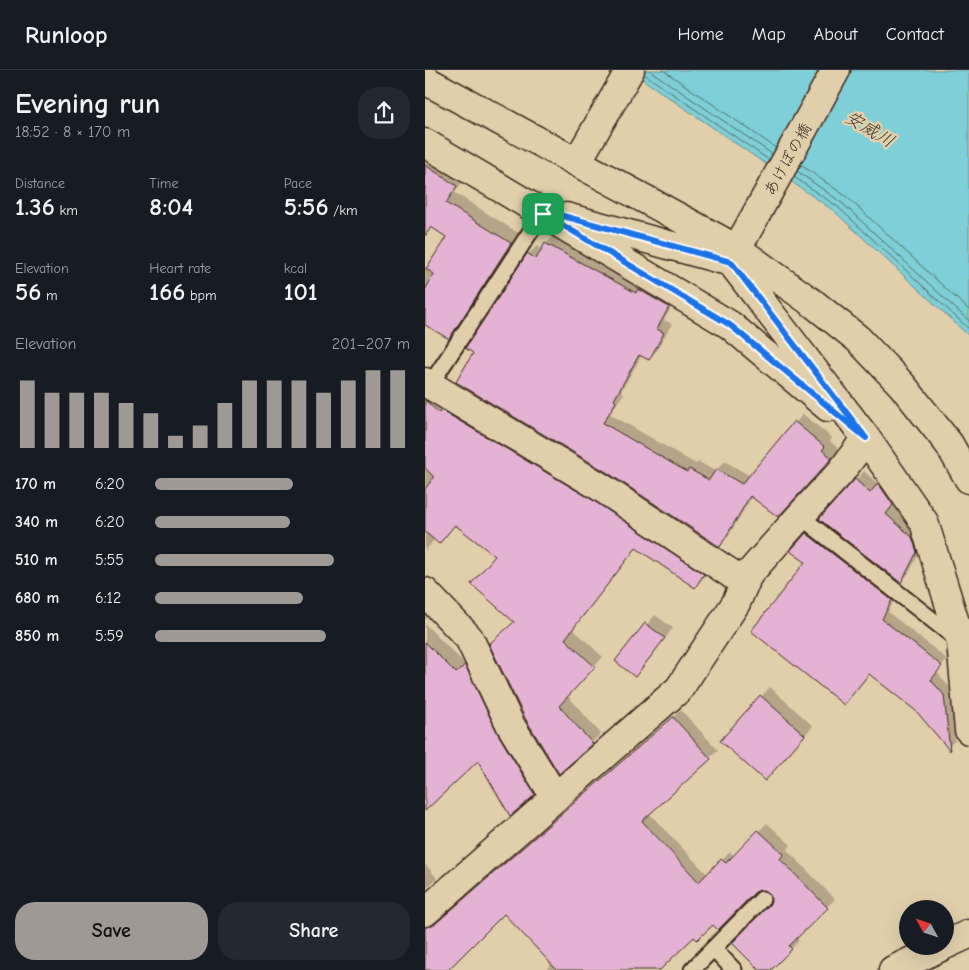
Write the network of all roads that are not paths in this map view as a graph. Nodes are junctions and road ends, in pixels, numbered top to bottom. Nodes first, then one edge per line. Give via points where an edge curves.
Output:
1 (630, 70) edge
2 (836, 70) edge
3 (425, 80) edge
4 (425, 143) edge
5 (577, 162) junction
6 (538, 211) junction
7 (736, 251) junction
8 (428, 383) edge
9 (866, 438) junction
10 (969, 479) edge
11 (800, 516) junction
12 (745, 583) junction
13 (425, 592) edge
14 (961, 642) junction
15 (969, 730) edge
16 (555, 797) junction
17 (761, 900) dead end
18 (425, 912) edge
19 (969, 934) edge
20 (954, 941) edge
21 (714, 949) junction
22 (925, 955) edge
23 (693, 970) edge
24 (735, 970) edge
25 (893, 970) edge

1 - 5 street
2 - 7 street, あけぼの橋
3 - 5 street
4 - 6 street
5 - 7 street
6 - 7 street
6 - 8 lane
6 - 9 street via 730,325
7 - 9 street
7 - 10 street via 814,304 858,339 902,385 943,437
8 - 12 street via 599,486
9 - 11 street via 840,473
9 - 14 street via 924,522
11 - 12 street via 748,575
11 - 14 lane
12 - 16 street via 736,603 679,689
13 - 16 street via 469,638 511,726
14 - 15 street
16 - 18 street
17 - 21 lane
19 - 20 street
21 - 23 lane
21 - 24 lane
22 - 25 street

